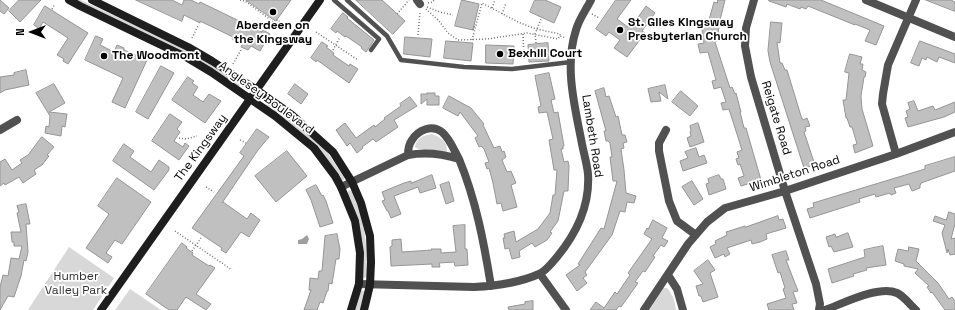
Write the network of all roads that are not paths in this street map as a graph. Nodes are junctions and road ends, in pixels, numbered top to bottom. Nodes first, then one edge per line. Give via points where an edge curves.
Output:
1 (69, 0) edge
2 (92, 0) edge
3 (320, 0) edge
4 (334, 0) edge
5 (347, 0) edge
6 (754, 0) edge
7 (866, 0) edge
8 (916, 0) edge
9 (590, 1) edge
10 (908, 18) junction
11 (955, 37) edge
12 (371, 50) dead end
13 (571, 62) junction
14 (257, 90) junction
15 (250, 100) junction
16 (17, 120) dead end
17 (0, 130) edge
18 (666, 130) dead end
19 (955, 132) edge
20 (896, 154) junction
21 (408, 155) junction
22 (459, 159) junction
23 (352, 182) junction
24 (341, 187) junction
25 (785, 191) junction
26 (696, 235) junction
27 (540, 274) junction
28 (668, 275) junction
29 (359, 284) junction
30 (370, 285) junction
31 (491, 286) junction
32 (101, 310) edge
33 (351, 310) edge
34 (364, 310) edge
35 (566, 310) edge
36 (644, 310) edge
37 (683, 310) edge
38 (819, 310) edge
39 (825, 310) edge
40 (916, 310) edge

1 - 15 street, Anglesey Boulevard via 186,57
2 - 14 street, Anglesey Boulevard via 188,47
3 - 14 street, The Kingsway
4 - 12 lane via 378,39
5 - 13 lane via 387,36 401,60 512,70
6 - 25 street, Reigate Road via 746,28 745,46 751,77
7 - 10 street
8 - 10 street
9 - 13 street, Lambeth Road via 576,30
10 - 11 street
10 - 20 street via 888,65 882,104
13 - 27 street, Lambeth Road via 572,89 588,174 587,196 580,220 568,244
14 - 15 street, The Kingsway
14 - 23 street, Anglesey Boulevard via 334,152
15 - 24 street, Anglesey Boulevard via 314,148
15 - 32 street, The Kingsway
16 - 17 street
18 - 26 street via 659,143 659,151 669,200 677,221
19 - 20 street, Wimbleton Road
20 - 25 street, Wimbleton Road
21 - 22 street via 433,154
21 - 22 street via 412,140 422,130 429,128 441,131
21 - 23 street
22 - 31 street via 475,204
23 - 24 street
23 - 30 street, Anglesey Boulevard via 370,236
24 - 29 street, Anglesey Boulevard via 355,221 360,253
25 - 26 street, Wimbleton Road via 726,208 707,222
25 - 38 street, Reigate Road via 816,284
26 - 28 street, Wimbleton Road
27 - 31 street, Lambeth Road
27 - 35 street
28 - 36 street, Wimbleton Road
28 - 37 street via 677,289
29 - 30 street, Lambeth Road
29 - 33 street, Anglesey Boulevard
30 - 31 street, Lambeth Road
30 - 34 street, Anglesey Boulevard
39 - 40 street via 872,293 891,291 899,294

